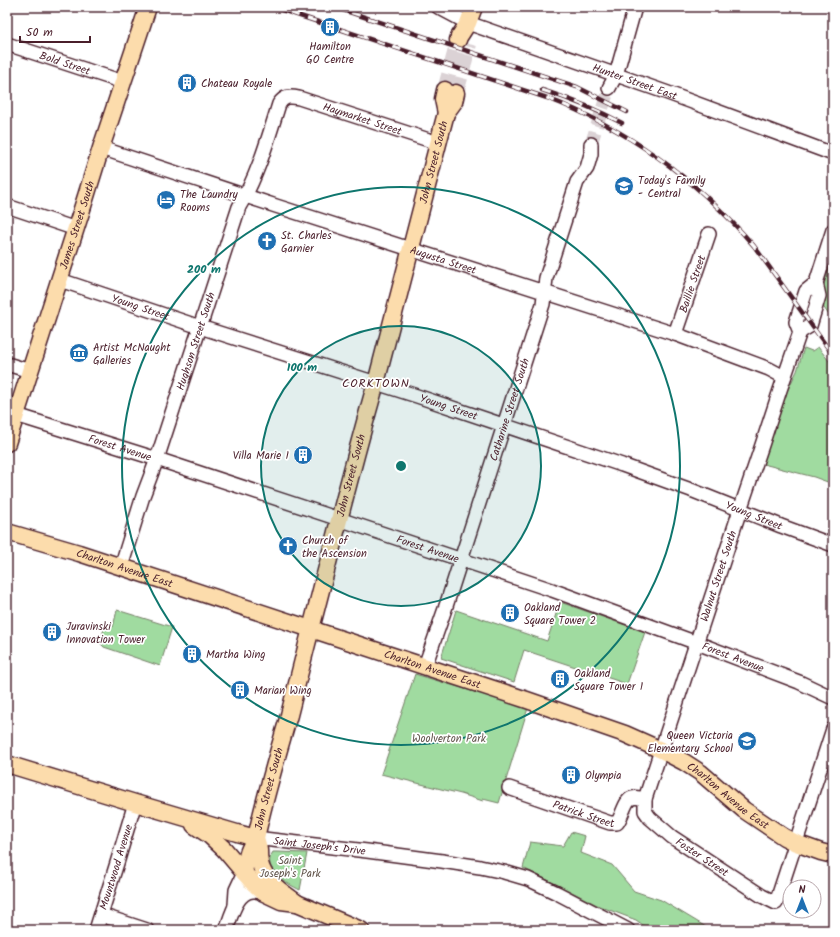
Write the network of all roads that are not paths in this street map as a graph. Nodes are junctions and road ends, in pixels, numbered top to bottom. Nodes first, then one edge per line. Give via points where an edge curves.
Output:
1 (148, 7) edge
2 (438, 7) edge
3 (474, 7) edge
4 (634, 7) edge
5 (468, 24) junction
6 (463, 42) tunnel mouth
7 (7, 44) edge
8 (616, 75) junction
9 (123, 82) junction
10 (613, 89) tunnel mouth
11 (451, 92) tunnel mouth
12 (286, 97) joint
13 (438, 143) junction
14 (101, 148) junction
15 (594, 148) tunnel mouth
16 (833, 154) edge
17 (246, 196) junction
18 (7, 206) edge
19 (76, 229) junction
20 (833, 230) edge
21 (709, 234) dead end
22 (411, 249) junction
23 (60, 280) junction
24 (545, 292) junction
25 (200, 327) junction
26 (675, 334) junction
27 (7, 364) edge
28 (30, 371) junction
29 (784, 376) junction
30 (376, 383) junction
31 (16, 415) junction
32 (504, 425) junction
33 (7, 443) edge
34 (157, 459) junction
35 (740, 510) junction
36 (339, 519) junction
37 (7, 532) edge
38 (833, 545) edge
39 (460, 560) junction
40 (121, 567) junction
41 (311, 629) junction
42 (696, 643) junction
43 (425, 666) junction
44 (833, 698) edge
45 (833, 729) edge
46 (661, 750) junction
47 (7, 764) edge
48 (509, 788) dead end
49 (645, 799) junction
50 (135, 803) junction
51 (181, 817) junction
52 (256, 838) junction
53 (796, 843) junction
54 (833, 855) edge
55 (244, 872) junction
56 (264, 893) junction
57 (297, 903) junction
58 (235, 906) junction
59 (101, 915) junction
60 (96, 930) edge
61 (147, 930) edge
62 (226, 930) edge
63 (360, 930) edge
64 (628, 930) edge

1 - 9 main road, James Street South
2 - 5 street, Hunter Street East
3 - 5 main road
4 - 8 street
5 - 6 main road via 459,37
5 - 8 street, Hunter Street East
7 - 9 street, Bold Street
8 - 10 street
8 - 16 street, Hunter Street East
9 - 14 main road, James Street South
11 - 13 main road, John Street South via 454,102 446,113
12 - 13 street, Haymarket Street via 299,98
12 - 17 street, Hughson Street South via 279,104 259,166
13 - 22 main road, John Street South
14 - 17 street, Augusta Street
14 - 19 main road, James Street South
15 - 24 street, Catharine Street South via 587,168 577,182 546,278
17 - 22 street, Augusta Street
17 - 25 street, Hughson Street South via 239,207
18 - 19 street
19 - 23 main road, James Street South
20 - 29 street, Walnut Street South via 816,283 819,296 810,326 800,332
21 - 26 street, Baillie Street
22 - 24 street, Augusta Street
22 - 30 main road, John Street South
23 - 25 street, Young Street
23 - 28 main road, James Street South
24 - 26 street, Augusta Street
24 - 32 street, Catharine Street South
25 - 30 street, Young Street
25 - 34 street, Hughson Street South
26 - 29 street, Augusta Street
27 - 28 street
28 - 31 main road, James Street South
29 - 35 street, Walnut Street South
30 - 32 street, Young Street
30 - 36 main road, John Street South
31 - 33 main road, James Street South
31 - 34 street, Forest Avenue
32 - 35 street, Young Street via 622,465
32 - 39 street, Catharine Street South
34 - 36 street, Forest Avenue
34 - 40 street, Hughson Street South
35 - 38 street, Young Street
35 - 42 street, Walnut Street South
36 - 39 street, Forest Avenue
36 - 41 main road, John Street South
37 - 40 main road, Charlton Avenue East
39 - 42 street, Forest Avenue via 552,590
39 - 43 street, Catharine Street South
40 - 41 main road, Charlton Avenue East
41 - 43 main road, Charlton Avenue East
41 - 52 main road, John Street South
42 - 44 street, Forest Avenue via 799,682
42 - 46 street, Walnut Street South
43 - 46 main road, Charlton Avenue East via 624,734
45 - 53 street
46 - 49 street, Walnut Street South
46 - 53 main road, Charlton Avenue East via 701,772 744,810
47 - 50 main road, Saint Joseph's Drive
48 - 49 street, Patrick Street via 610,823 617,823 631,798
49 - 53 street, Foster Street via 645,811 661,828 776,903
50 - 51 main road, Saint Joseph's Drive
50 - 59 street, Mountwood Avenue
51 - 52 main road, Saint Joseph's Drive
51 - 55 main road via 216,841
52 - 55 main road, John Street South via 249,848
52 - 57 main road, John Street South via 260,864 265,875
52 - 64 street, Saint Joseph's Drive via 427,859 504,872 557,892
53 - 54 main road, Charlton Avenue East
55 - 56 main road
55 - 58 street, John Street South via 236,890
56 - 57 main road via 281,901
56 - 58 street, John Street South via 246,893
57 - 63 main road
58 - 62 street, John Street South
59 - 60 street, Mountwood Avenue
59 - 61 street

